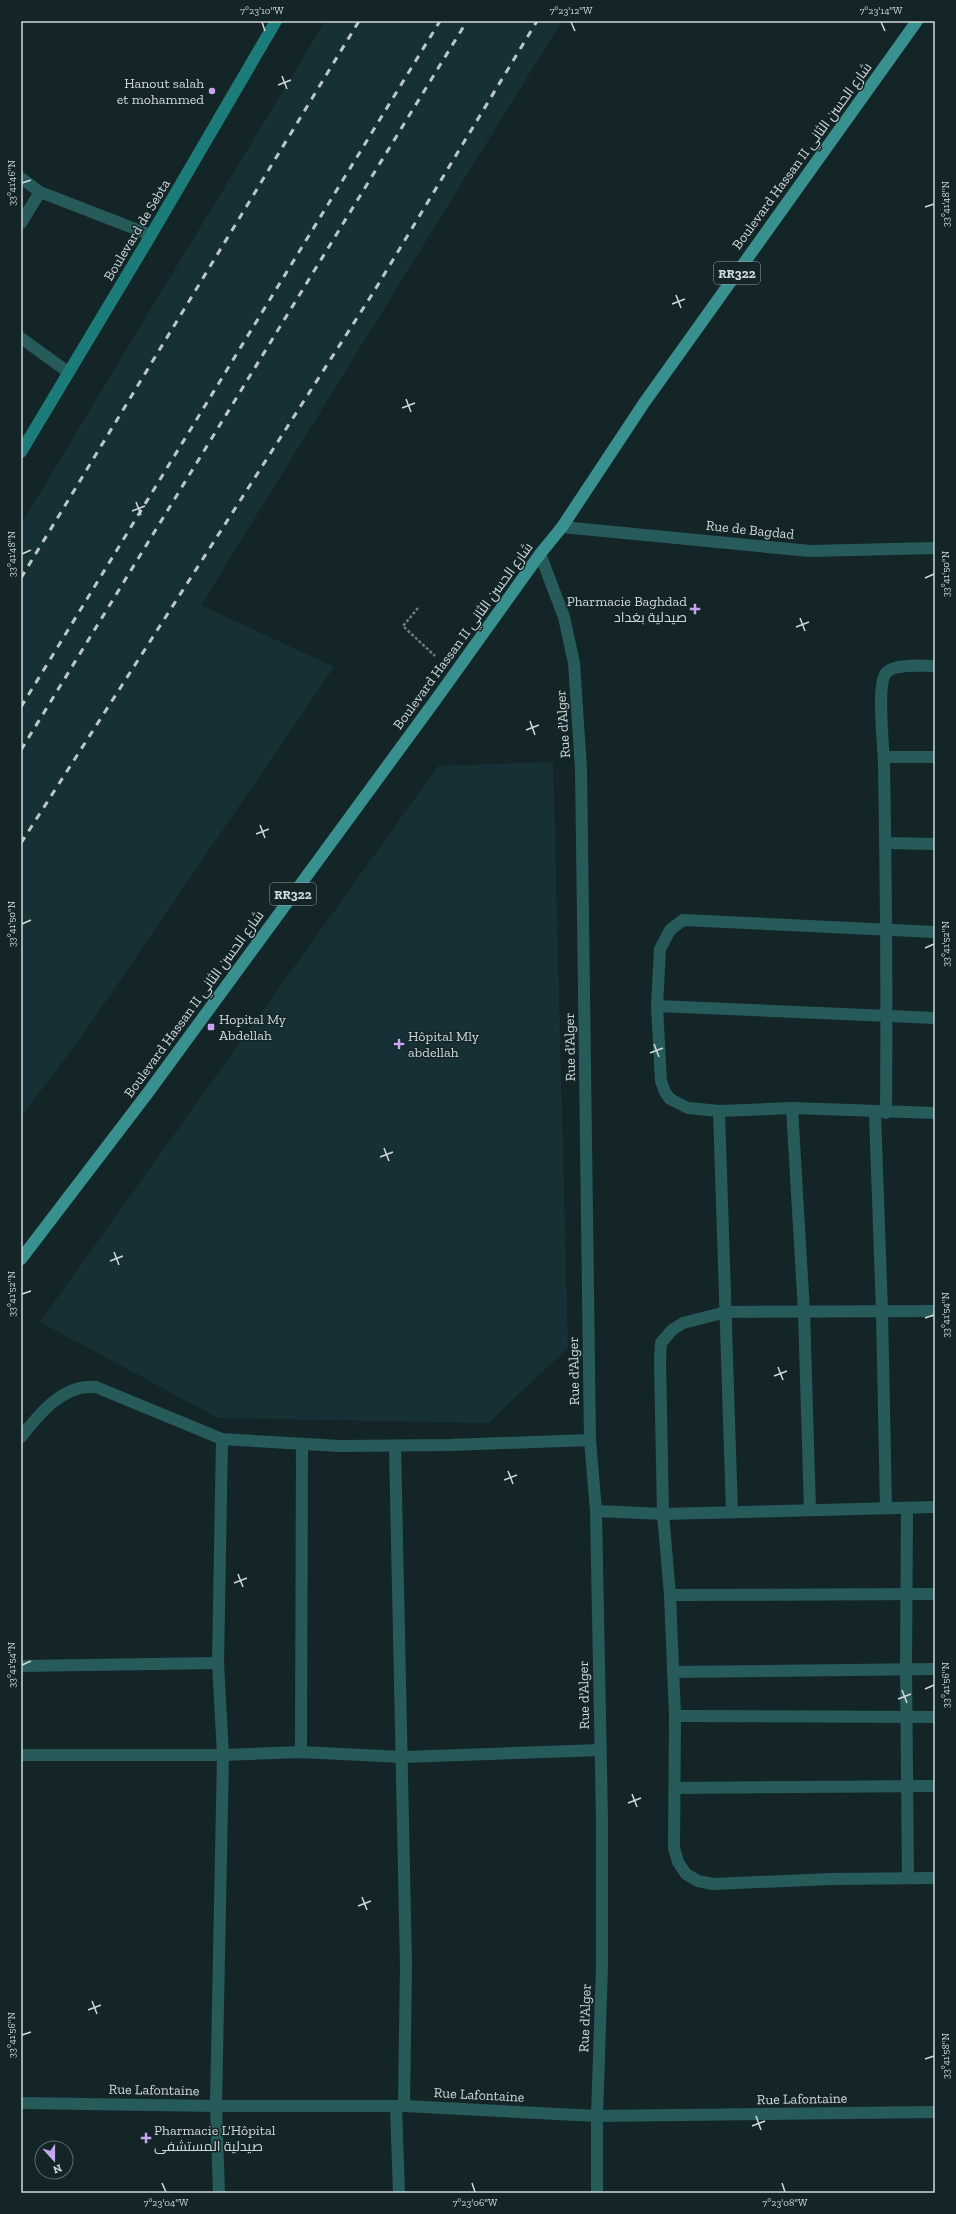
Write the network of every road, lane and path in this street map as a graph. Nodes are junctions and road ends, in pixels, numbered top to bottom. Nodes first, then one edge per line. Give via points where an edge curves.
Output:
1 (276, 21) edge
2 (917, 21) edge
3 (21, 178) edge
4 (40, 192) junction
5 (21, 224) edge
6 (151, 236) junction
7 (21, 338) edge
8 (68, 372) junction
9 (21, 452) edge
10 (562, 527) junction
11 (935, 548) edge
12 (540, 554) junction
13 (418, 608) dead end
14 (935, 666) edge
15 (454, 674) junction
16 (884, 757) junction
17 (935, 757) edge
18 (885, 843) junction
19 (935, 844) edge
20 (886, 931) junction
21 (935, 932) edge
22 (657, 1006) junction
23 (887, 1017) junction
24 (935, 1018) edge
25 (792, 1108) junction
26 (719, 1111) junction
27 (880, 1113) junction
28 (935, 1113) edge
29 (21, 1259) edge
30 (935, 1311) edge
31 (726, 1312) junction
32 (804, 1312) junction
33 (882, 1312) junction
34 (21, 1437) edge
35 (222, 1439) junction
36 (590, 1440) junction
37 (302, 1444) junction
38 (395, 1446) junction
39 (886, 1508) junction
40 (907, 1508) junction
41 (935, 1508) edge
42 (810, 1510) junction
43 (596, 1511) junction
44 (732, 1512) junction
45 (663, 1514) junction
46 (906, 1594) junction
47 (935, 1594) edge
48 (670, 1595) junction
49 (218, 1663) junction
50 (21, 1666) edge
51 (906, 1669) junction
52 (935, 1669) edge
53 (673, 1672) junction
54 (675, 1716) junction
55 (906, 1717) junction
56 (935, 1717) edge
57 (600, 1750) junction
58 (301, 1752) junction
59 (21, 1755) edge
60 (223, 1755) junction
61 (403, 1757) junction
62 (935, 1786) edge
63 (908, 1787) junction
64 (676, 1788) junction
65 (908, 1878) junction
66 (935, 1878) edge
67 (21, 2103) edge
68 (216, 2106) junction
69 (400, 2106) junction
70 (935, 2112) edge
71 (597, 2116) junction
72 (219, 2193) edge
73 (399, 2193) edge
74 (597, 2193) edge

1 - 6 street, Boulevard de Sebta
2 - 10 main road, Boulevard Hassan II شارع الحسن الثاني / RR322 via 644,403
3 - 4 street
4 - 5 street
4 - 6 street
6 - 8 street, Boulevard de Sebta
7 - 8 street
8 - 9 street, Boulevard de Sebta
10 - 11 street, Rue de Bagdad via 810,551
10 - 12 main road, Boulevard Hassan II شارع الحسن الثاني / RR322
12 - 15 main road, Boulevard Hassan II شارع الحسن الثاني / RR322
12 - 36 street, Rue d'Alger via 564,617 574,663 581,768
13 - 15 path via 403,626
14 - 16 street via 898,667 885,674 881,686
15 - 29 main road, Boulevard Hassan II شارع الحسن الثاني / RR322 via 147,1094
16 - 17 street
16 - 18 street
18 - 19 street
18 - 20 street
20 - 21 street
20 - 22 street via 683,920 670,930 660,949
20 - 23 street
22 - 23 street
22 - 26 street via 661,1081 665,1092 670,1099 688,1108
23 - 24 street
23 - 27 street
25 - 26 street
25 - 27 street
25 - 32 street
26 - 31 street
27 - 28 street
27 - 33 street
30 - 33 street
31 - 32 street
31 - 44 street
31 - 45 street via 683,1323 672,1330 661,1343
32 - 33 street
32 - 42 street
33 - 39 street
34 - 35 street via 53,1403 69,1390 82,1386 96,1387
35 - 37 street
35 - 49 street
36 - 38 street
36 - 43 street, Rue d'Alger
37 - 38 street
37 - 58 street
38 - 61 street
39 - 40 street
39 - 42 street
40 - 41 street
40 - 46 street
42 - 44 street
43 - 45 street
43 - 57 street, Rue d'Alger
44 - 45 street
45 - 48 street
46 - 47 street
46 - 48 street
46 - 51 street
48 - 53 street
49 - 50 street
49 - 60 street
51 - 52 street
51 - 53 street
51 - 55 street
53 - 54 street
54 - 55 street
54 - 64 street
55 - 56 street
55 - 63 street
57 - 61 street
57 - 71 street, Rue d'Alger via 602,1967
58 - 60 street
58 - 61 street
59 - 60 street
60 - 68 street
61 - 69 street via 406,1965
62 - 63 street
63 - 64 street
63 - 65 street
64 - 65 street via 674,1848 682,1870 698,1881 713,1884
65 - 66 street
67 - 68 street, Rue Lafontaine
68 - 69 street, Rue Lafontaine
68 - 72 street
69 - 71 street, Rue Lafontaine
69 - 73 street
70 - 71 street, Rue Lafontaine
71 - 74 street, Rue d'Alger

